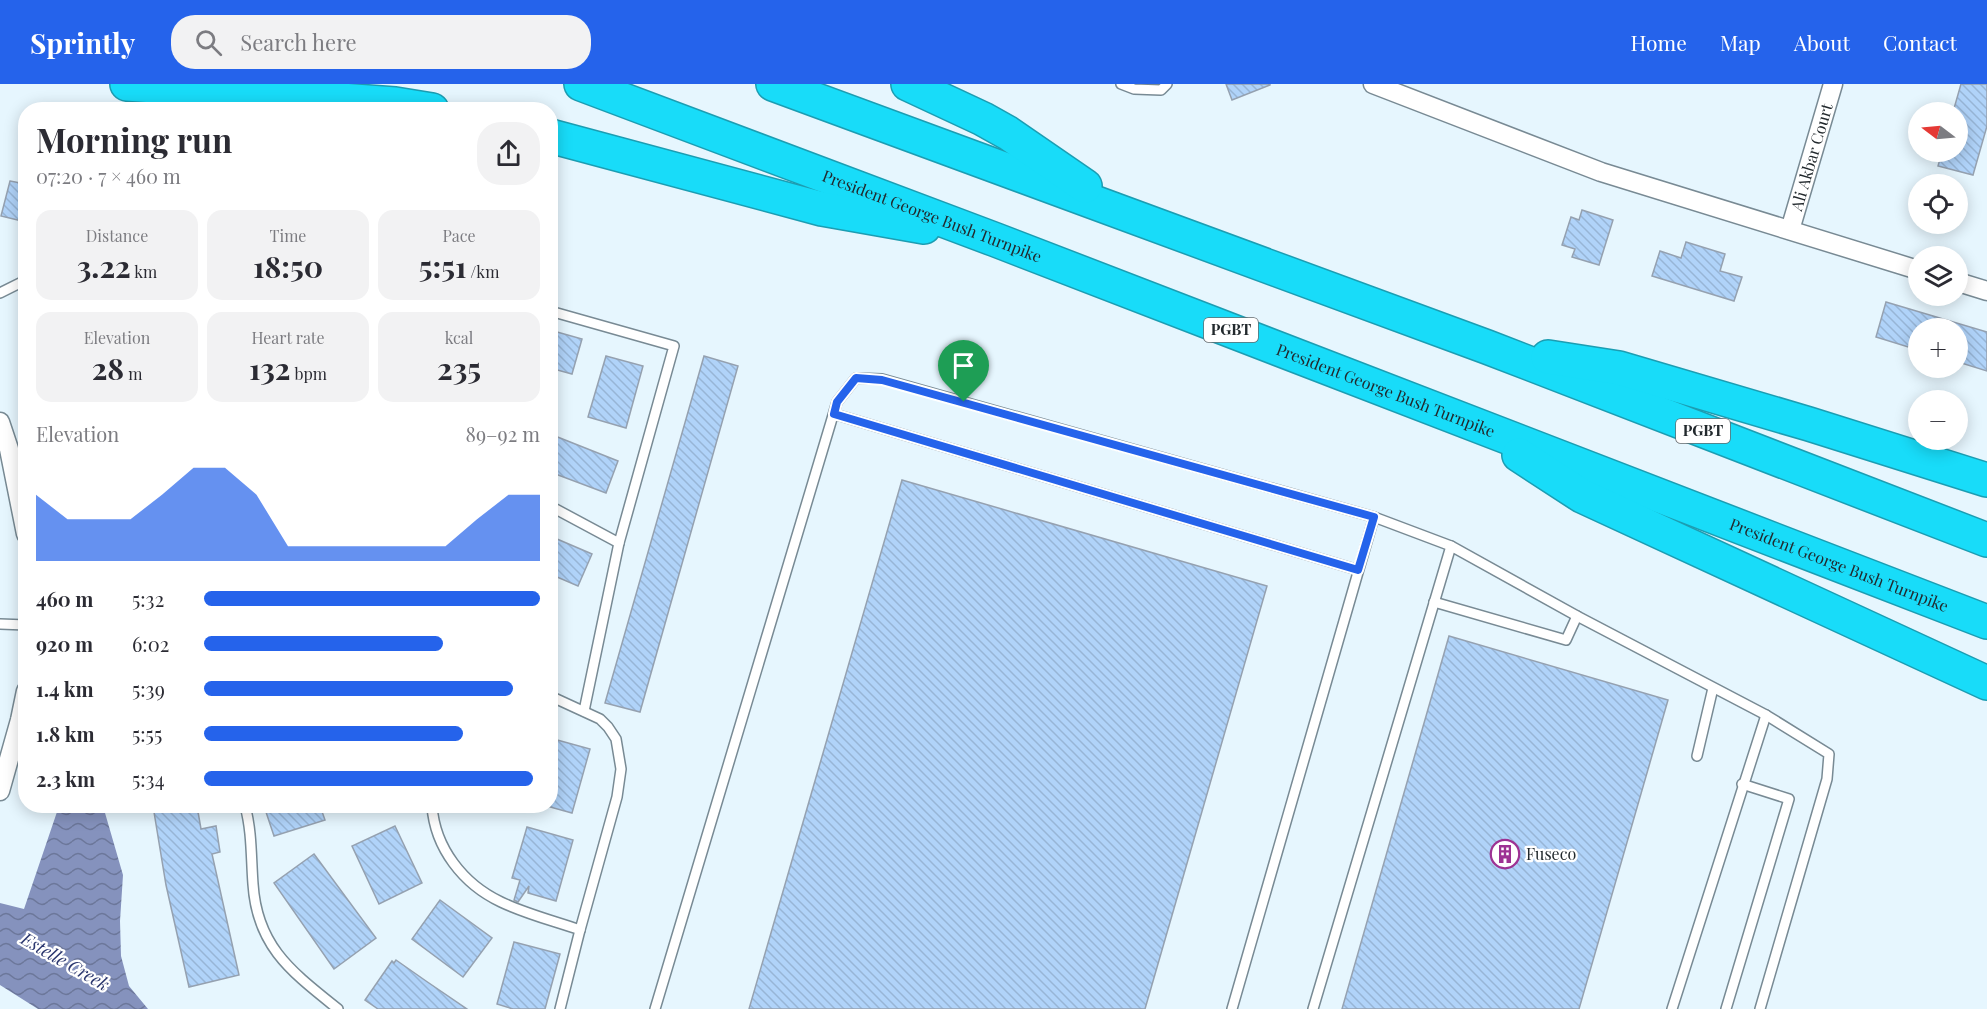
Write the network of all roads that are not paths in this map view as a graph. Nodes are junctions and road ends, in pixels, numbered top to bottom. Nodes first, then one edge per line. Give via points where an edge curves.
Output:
1 (127, 84) edge
2 (581, 84) edge
3 (773, 84) edge
4 (908, 84) edge
5 (1121, 84) edge
6 (1167, 84) edge
7 (1373, 84) edge
8 (1833, 84) edge
9 (367, 102) edge
10 (558, 138) edge
11 (1140, 220) junction
12 (1790, 230) junction
13 (996, 240) junction
14 (1908, 267) edge
15 (1968, 283) edge
16 (18, 284) edge
17 (1986, 286) edge
18 (0, 293) edge
19 (558, 313) edge
20 (1487, 347) junction
21 (834, 414) junction
22 (1465, 420) junction
23 (0, 422) edge
24 (1987, 480) edge
25 (18, 494) edge
26 (558, 510) edge
27 (1374, 517) junction
28 (1987, 540) edge
29 (620, 543) junction
30 (1451, 546) junction
31 (1358, 570) junction
32 (1434, 602) junction
33 (1577, 616) junction
34 (1987, 621) edge
35 (0, 624) edge
36 (18, 624) edge
37 (1987, 683) edge
38 (1713, 688) junction
39 (558, 700) edge
40 (584, 711) junction
41 (1766, 715) junction
42 (18, 727) edge
43 (1696, 756) dead end
44 (1742, 784) junction
45 (0, 790) edge
46 (246, 813) edge
47 (434, 813) edge
48 (580, 930) junction
49 (338, 1009) edge
50 (560, 1009) edge
51 (656, 1009) edge
52 (1232, 1009) edge
53 (1313, 1009) edge
54 (1672, 1009) edge
55 (1726, 1009) edge
56 (1760, 1009) edge

1 - 9 highway
2 - 13 highway, President George Bush Turnpike / PGBT
3 - 11 highway, PGBT
4 - 11 highway via 1008,133 1110,204
5 - 6 lane via 1134,89 1161,90
7 - 12 street via 1601,172
8 - 12 street, Ali Akbar Court
10 - 13 highway via 822,209
11 - 20 highway, PGBT
12 - 14 street
13 - 22 highway, President George Bush Turnpike / PGBT
15 - 17 street
16 - 18 lane
19 - 29 lane via 674,346
20 - 24 highway via 1619,368
20 - 28 highway, PGBT
21 - 27 lane via 837,402 856,378 882,380
21 - 31 lane
21 - 51 lane
22 - 34 highway, President George Bush Turnpike / PGBT
22 - 37 highway via 1581,496
23 - 25 street
26 - 29 lane
27 - 30 lane
27 - 31 lane
29 - 40 lane
30 - 32 lane
30 - 33 lane
31 - 52 lane
32 - 33 lane via 1566,640
32 - 53 lane
33 - 38 lane
35 - 36 lane
38 - 41 lane
38 - 43 lane
39 - 40 lane
40 - 48 lane via 600,719 616,739 621,769 617,797
41 - 44 lane
41 - 56 lane via 1829,754 1827,779
42 - 45 street
44 - 54 lane
44 - 55 lane via 1789,799
46 - 49 lane via 256,910 265,937 303,981
47 - 48 lane via 450,859 471,882 502,903
48 - 50 lane

